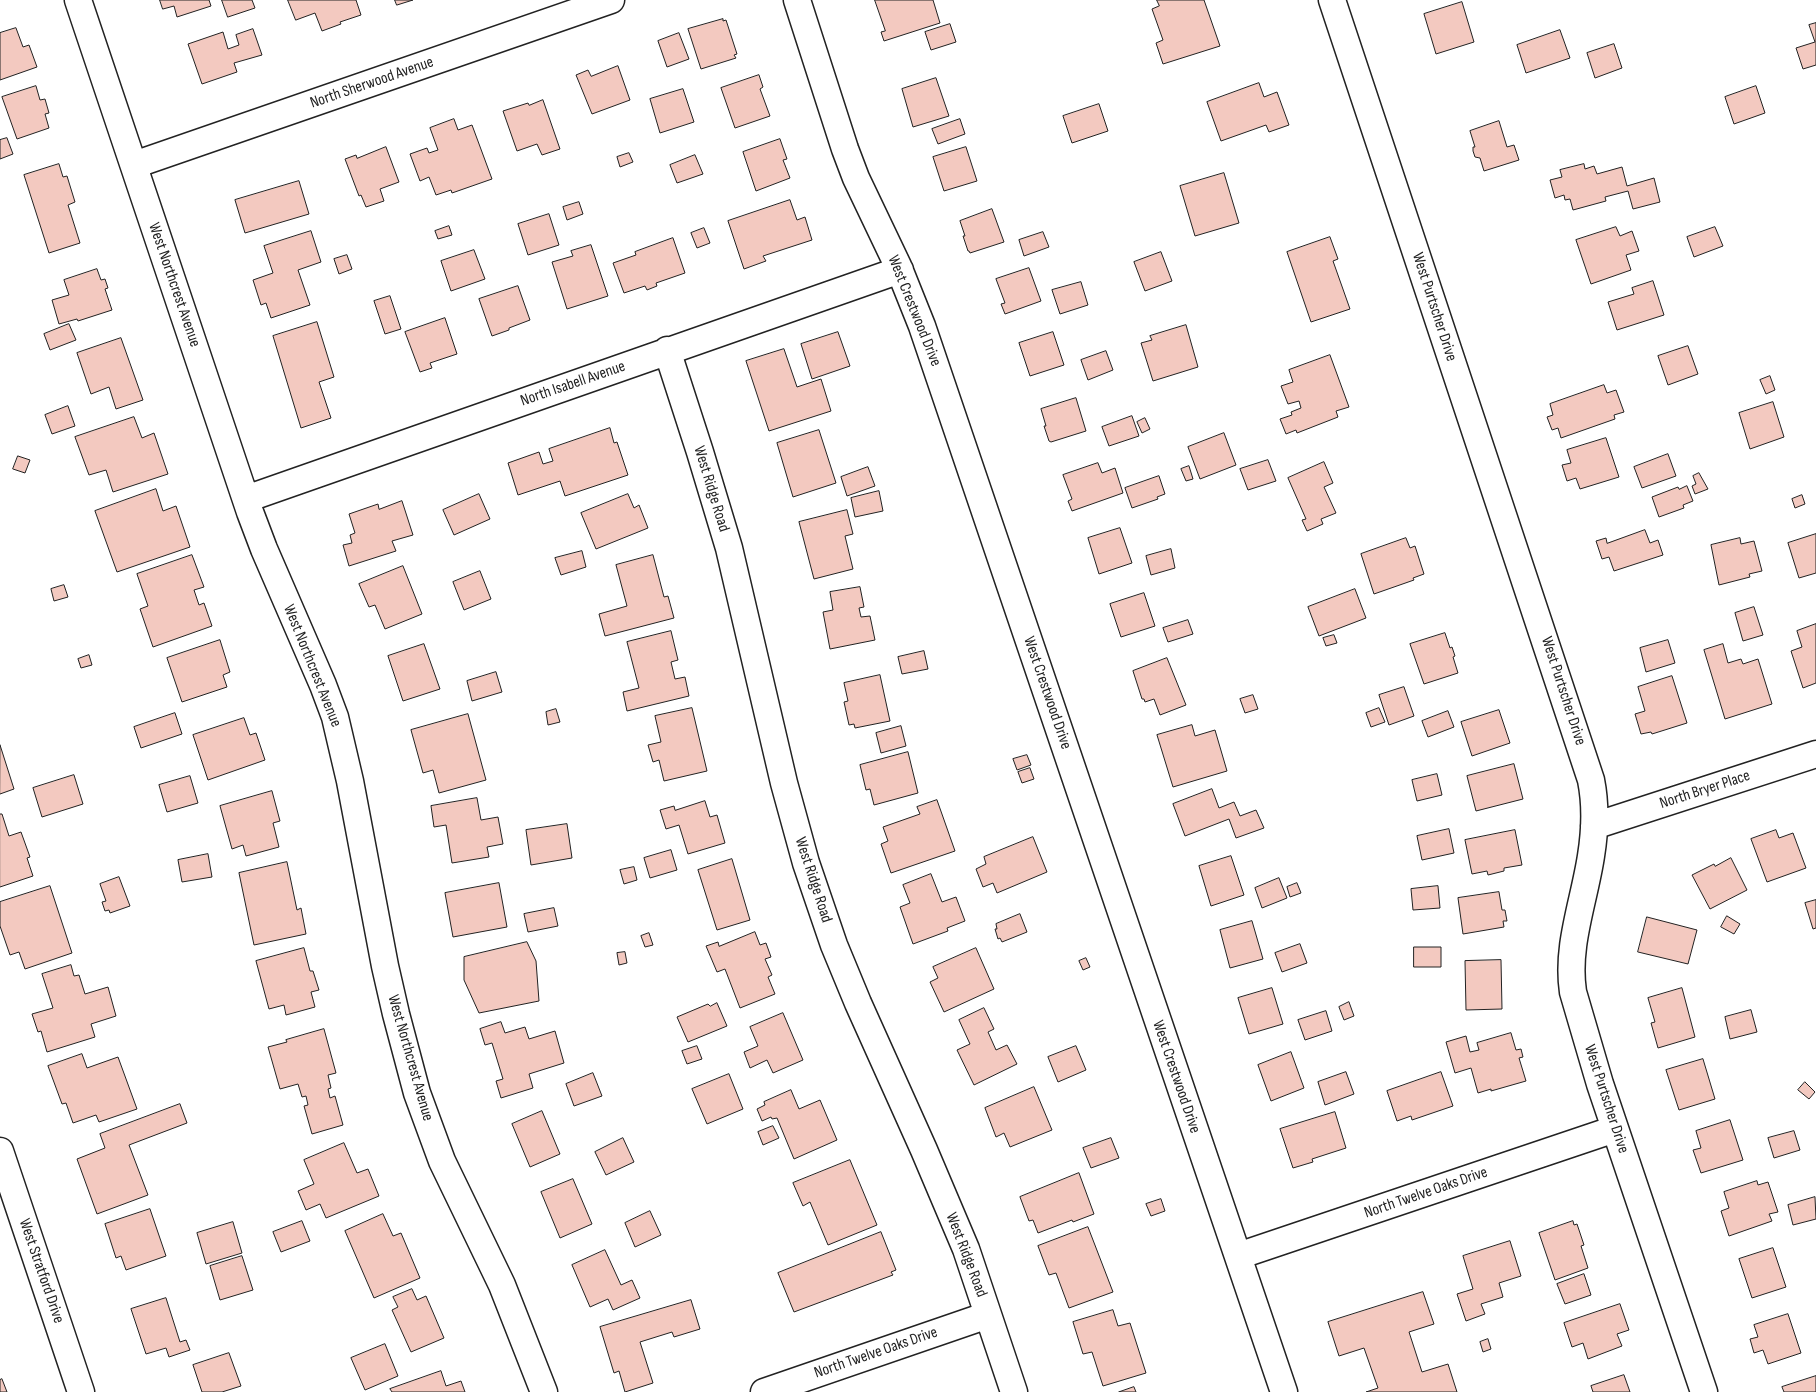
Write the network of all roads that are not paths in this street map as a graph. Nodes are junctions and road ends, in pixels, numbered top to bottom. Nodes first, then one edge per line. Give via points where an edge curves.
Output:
1 (78, 0) edge
2 (611, 0) edge
3 (797, 0) edge
4 (1332, 0) edge
5 (134, 166) junction
6 (900, 270) junction
7 (666, 350) junction
8 (246, 499) junction
9 (1816, 754) edge
10 (1594, 826) junction
11 (1615, 1129) junction
12 (0, 1151) edge
13 (1238, 1256) junction
14 (988, 1315) junction
15 (81, 1392) edge
16 (544, 1392) edge
17 (764, 1392) edge
18 (1014, 1392) edge
19 (1284, 1392) edge
20 (1704, 1392) edge

1 - 5 street, West Northcrest Avenue
2 - 5 street, North Sherwood Avenue
3 - 6 street, West Crestwood Drive via 853,171
4 - 10 street, West Purtscher Drive via 1587,764 1593,792
5 - 8 street, West Northcrest Avenue
6 - 7 street, North Isabell Avenue
6 - 13 street, West Crestwood Drive via 957,427
7 - 8 street, North Isabell Avenue
7 - 14 street, West Ridge Road via 729,548 806,863 854,995 966,1249
8 - 16 street, West Northcrest Avenue via 335,717 385,966 417,1094 442,1161 502,1285
9 - 10 street, North Bryer Place
10 - 11 street, West Purtscher Drive via 1591,857 1574,936 1570,978 1579,1017
11 - 13 street, North Twelve Oaks Drive
11 - 20 street, West Purtscher Drive
12 - 15 street, West Stratford Drive
13 - 19 street, West Crestwood Drive
14 - 17 street, North Twelve Oaks Drive
14 - 18 street, West Ridge Road

